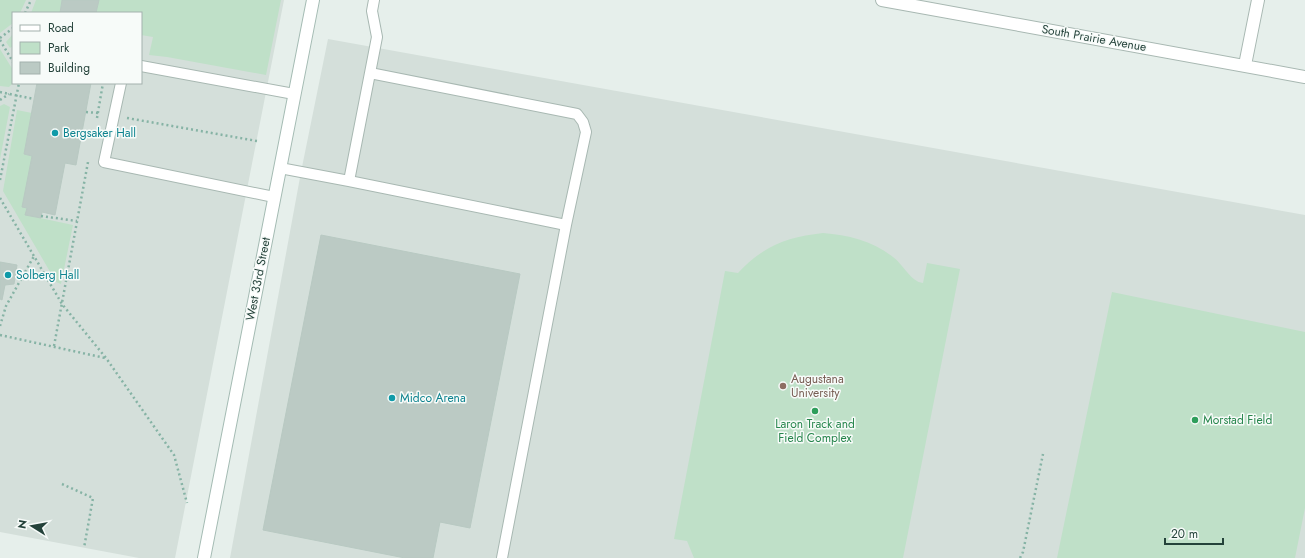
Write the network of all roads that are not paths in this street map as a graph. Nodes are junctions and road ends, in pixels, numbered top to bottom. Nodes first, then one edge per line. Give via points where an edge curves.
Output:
1 (313, 0) edge
2 (374, 0) edge
3 (882, 0) edge
4 (1258, 0) edge
5 (1245, 65) junction
6 (142, 66) edge
7 (370, 73) junction
8 (1305, 77) edge
9 (121, 84) edge
10 (294, 94) junction
11 (280, 168) junction
12 (349, 182) junction
13 (274, 197) junction
14 (566, 225) junction
15 (204, 558) edge
16 (502, 558) edge

1 - 10 street, West 33rd Street
2 - 7 lane via 372,11 377,37
3 - 5 street, South Prairie Avenue
4 - 5 street
5 - 8 street, South Prairie Avenue
6 - 10 lane
7 - 12 lane
7 - 14 lane via 578,114 586,132
9 - 13 lane via 104,162
10 - 11 street, West 33rd Street
11 - 12 lane
11 - 13 street, West 33rd Street
12 - 14 lane
13 - 15 street, West 33rd Street
14 - 16 lane

